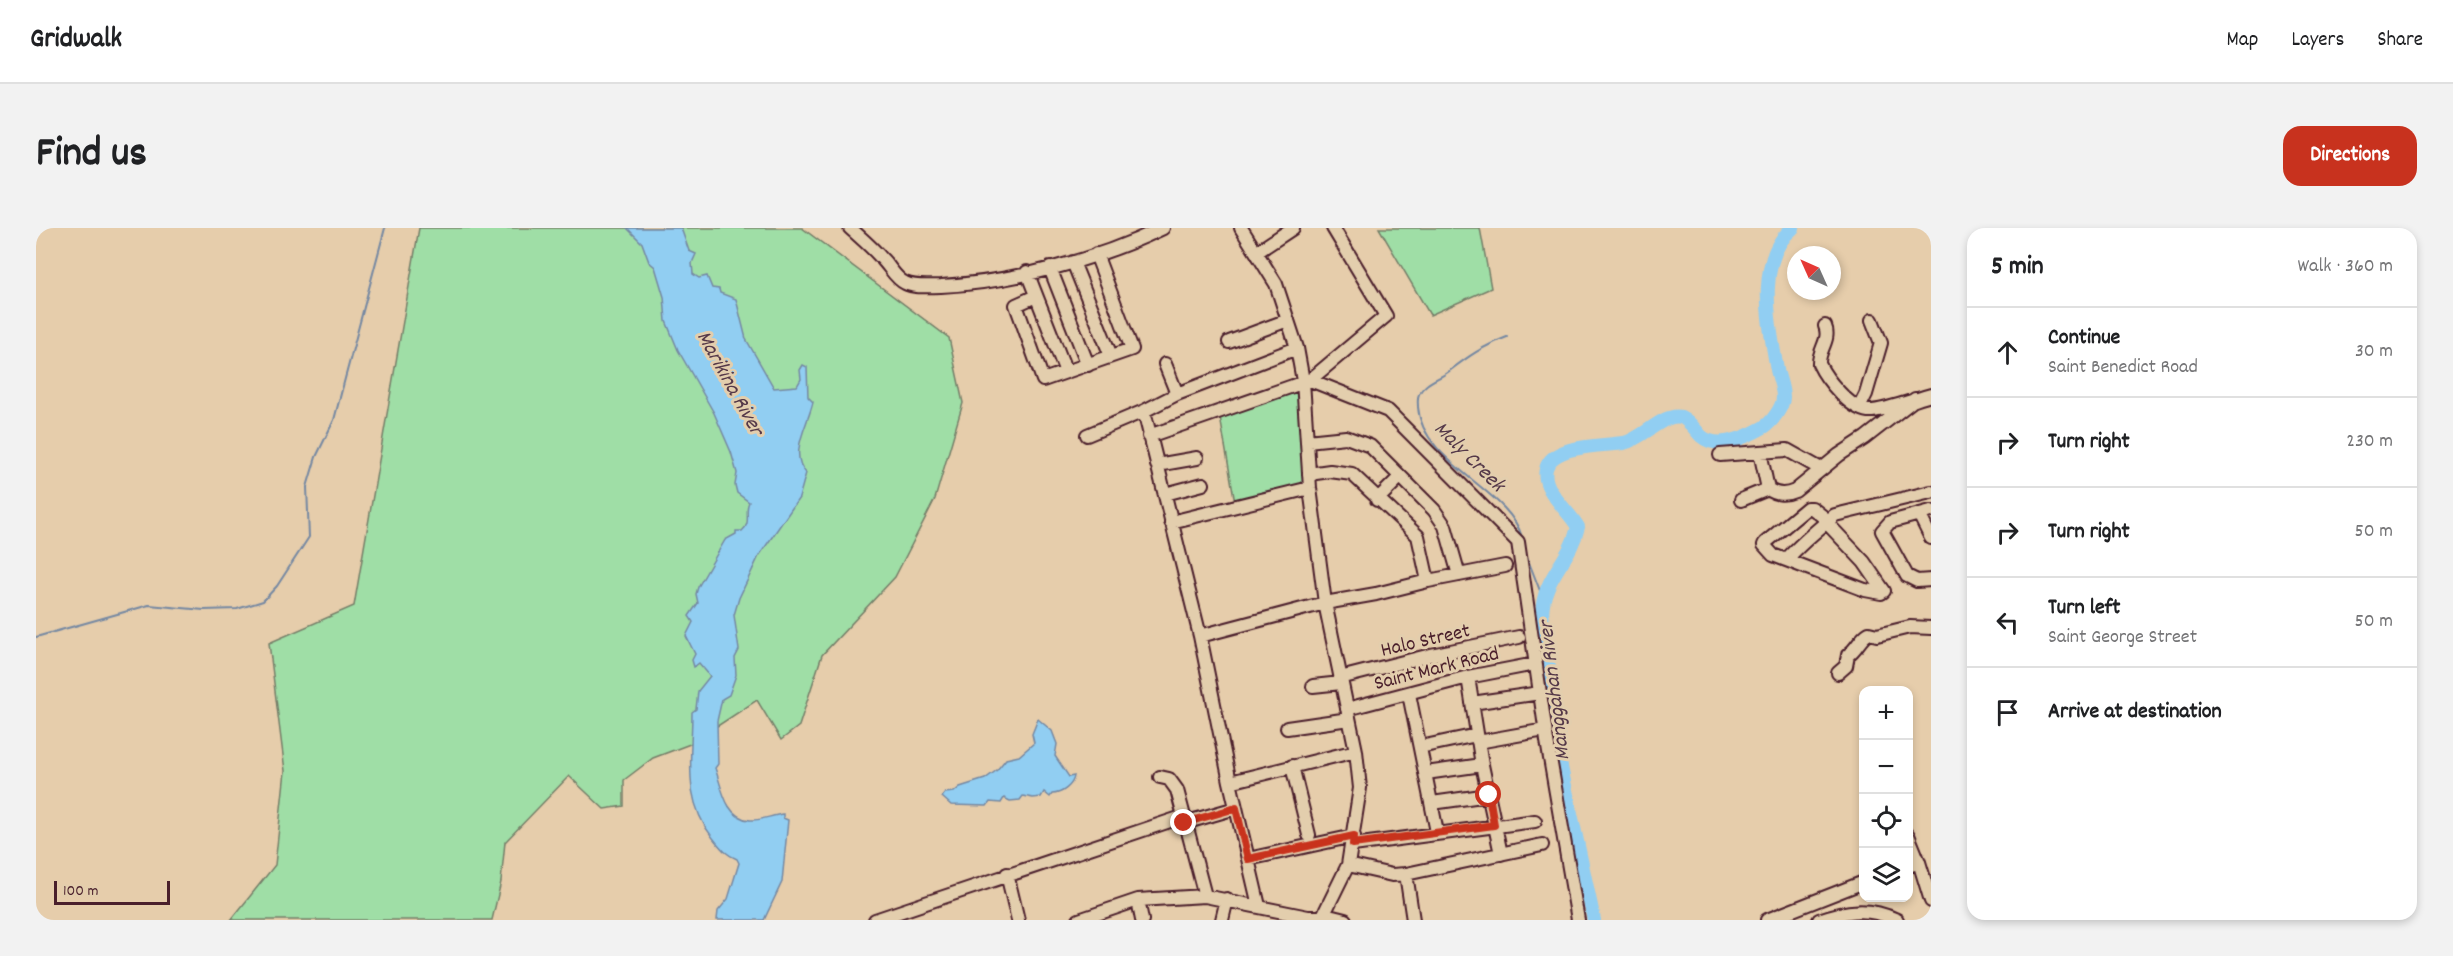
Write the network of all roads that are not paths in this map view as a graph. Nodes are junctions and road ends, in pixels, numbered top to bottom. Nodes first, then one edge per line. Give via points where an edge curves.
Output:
1 (850, 228) edge
2 (1163, 228) edge
3 (1241, 228) edge
4 (1293, 228) edge
5 (1333, 228) edge
6 (1257, 252) junction
7 (1096, 254) junction
8 (1073, 262) junction
9 (1050, 268) junction
10 (1027, 272) junction
11 (1036, 296) junction
12 (1288, 320) junction
13 (1872, 320) dead end
14 (1825, 326) dead end
15 (1229, 342) dead end
16 (1296, 348) junction
17 (1112, 356) junction
18 (1166, 364) dead end
19 (1088, 365) junction
20 (1066, 372) junction
21 (1306, 381) junction
22 (1177, 394) junction
23 (1931, 395) edge
24 (1915, 399) junction
25 (1859, 408) junction
26 (1144, 411) junction
27 (1087, 435) dead end
28 (1149, 436) junction
29 (1307, 441) junction
30 (1760, 452) junction
31 (1720, 455) dead end
32 (1197, 458) dead end
33 (1157, 465) junction
34 (1821, 469) junction
35 (1310, 474) junction
36 (1400, 477) junction
37 (1203, 484) dead end
38 (1310, 488) junction
39 (1768, 489) junction
40 (1931, 492) edge
41 (1165, 494) junction
42 (1377, 500) junction
43 (1741, 500) dead end
44 (1925, 513) edge
45 (1831, 519) junction
46 (1171, 522) junction
47 (1931, 538) edge
48 (1786, 560) junction
49 (1505, 566) dead end
50 (1459, 575) junction
51 (1931, 580) edge
52 (1428, 581) junction
53 (1325, 603) junction
54 (1931, 628) edge
55 (1200, 636) junction
56 (1519, 637) dead end
57 (1535, 664) junction
58 (1838, 673) dead end
59 (1468, 677) junction
60 (1340, 681) junction
61 (1313, 686) dead end
62 (1540, 693) junction
63 (1409, 694) junction
64 (1472, 703) junction
65 (1348, 714) junction
66 (1287, 728) dead end
67 (1545, 730) junction
68 (1478, 739) junction
69 (1420, 747) junction
70 (1356, 751) junction
71 (1482, 765) junction
72 (1292, 766) junction
73 (1426, 773) junction
74 (1160, 777) dead end
75 (1230, 782) junction
76 (1489, 795) junction
77 (1431, 803) junction
78 (1236, 808) junction
79 (1183, 820) junction
80 (1535, 821) dead end
81 (1494, 825) junction
82 (1437, 832) junction
83 (1309, 835) dead end
84 (1353, 840) junction
85 (1542, 846) dead end
86 (1501, 854) junction
87 (1248, 859) junction
88 (1913, 864) edge
89 (1348, 865) junction
90 (1007, 874) junction
91 (1406, 874) junction
92 (1859, 884) edge
93 (1205, 896) junction
94 (1227, 899) junction
95 (1138, 900) junction
96 (1931, 901) edge
97 (1259, 906) junction
98 (1870, 916) edge
99 (1834, 917) edge
100 (1322, 918) edge
101 (875, 920) edge
102 (1018, 920) edge
103 (1079, 920) edge
104 (1142, 920) edge
105 (1222, 920) edge
106 (1345, 920) edge
107 (1413, 920) edge
108 (1578, 920) edge
109 (1767, 920) edge
110 (1819, 920) edge
111 (1897, 920) edge

1 - 10 street via 909,285 965,284
2 - 7 street
3 - 6 street
4 - 6 street
5 - 21 street via 1386,316
6 - 12 street via 1276,284
7 - 8 street
7 - 17 street via 1132,349
8 - 9 street
8 - 17 street
9 - 10 street
9 - 19 street
10 - 11 street
11 - 20 street
11 - 20 street via 1016,305 1043,380
12 - 15 street
12 - 16 street
13 - 25 street via 1881,344
14 - 25 street via 1826,341 1819,364 1842,396
16 - 21 street
16 - 22 street
17 - 19 street
18 - 22 street
19 - 20 street
21 - 28 street
21 - 29 street
21 - 57 street via 1388,411 1518,542
22 - 26 street
23 - 24 street
24 - 25 street via 1868,411
24 - 34 street
26 - 27 street
26 - 28 street
28 - 33 street
29 - 35 street
29 - 36 street via 1346,437 1362,442
30 - 31 street
30 - 34 street via 1787,450
30 - 39 street
32 - 33 street
33 - 41 street
34 - 39 street via 1790,493
35 - 38 street
35 - 42 street via 1352,474
36 - 42 street
36 - 50 street via 1445,526
37 - 41 street
38 - 46 street
38 - 53 street
39 - 43 street
40 - 45 street
41 - 46 street
42 - 52 street via 1418,536
44 - 47 street
44 - 51 street via 1890,522 1882,531 1910,579
45 - 48 street
45 - 48 street via 1807,508 1765,543 1768,551
45 - 48 street via 1884,591 1865,590
46 - 55 street
49 - 50 street
50 - 52 street
52 - 53 street
53 - 55 street
53 - 60 street
54 - 58 street via 1910,627 1864,635
55 - 75 street
56 - 60 street, Halo Street via 1431,655
57 - 59 street, Saint Mark Road
57 - 62 street
59 - 63 street, Saint Mark Road
59 - 64 street
60 - 61 street, Halo Street
60 - 65 street
62 - 64 street
62 - 67 street
63 - 65 street, Saint Mark Road
63 - 69 street
64 - 68 street
65 - 66 street, Saint Mark Road
65 - 70 street
67 - 68 street
67 - 108 street
68 - 69 street
68 - 71 street
69 - 73 street
70 - 72 street
70 - 84 street via 1360,788
71 - 73 street
71 - 76 street
72 - 75 street
72 - 83 street
73 - 77 street
74 - 79 street via 1174,784
75 - 78 street
76 - 77 street
76 - 81 street
77 - 82 street
78 - 79 street
78 - 87 street
79 - 90 street
79 - 93 street
80 - 81 street
81 - 82 street
81 - 86 street
82 - 84 street
84 - 87 street
84 - 89 street
85 - 86 street
86 - 91 street
87 - 97 street
88 - 96 street
89 - 91 street via 1392,875
89 - 100 street
90 - 101 street
90 - 102 street
91 - 107 street
92 - 109 street
93 - 94 street
93 - 95 street
94 - 97 street
94 - 105 street
95 - 103 street
95 - 104 street
97 - 100 street
98 - 99 street via 1849,910
98 - 111 street via 1877,912
99 - 110 street
100 - 106 street

